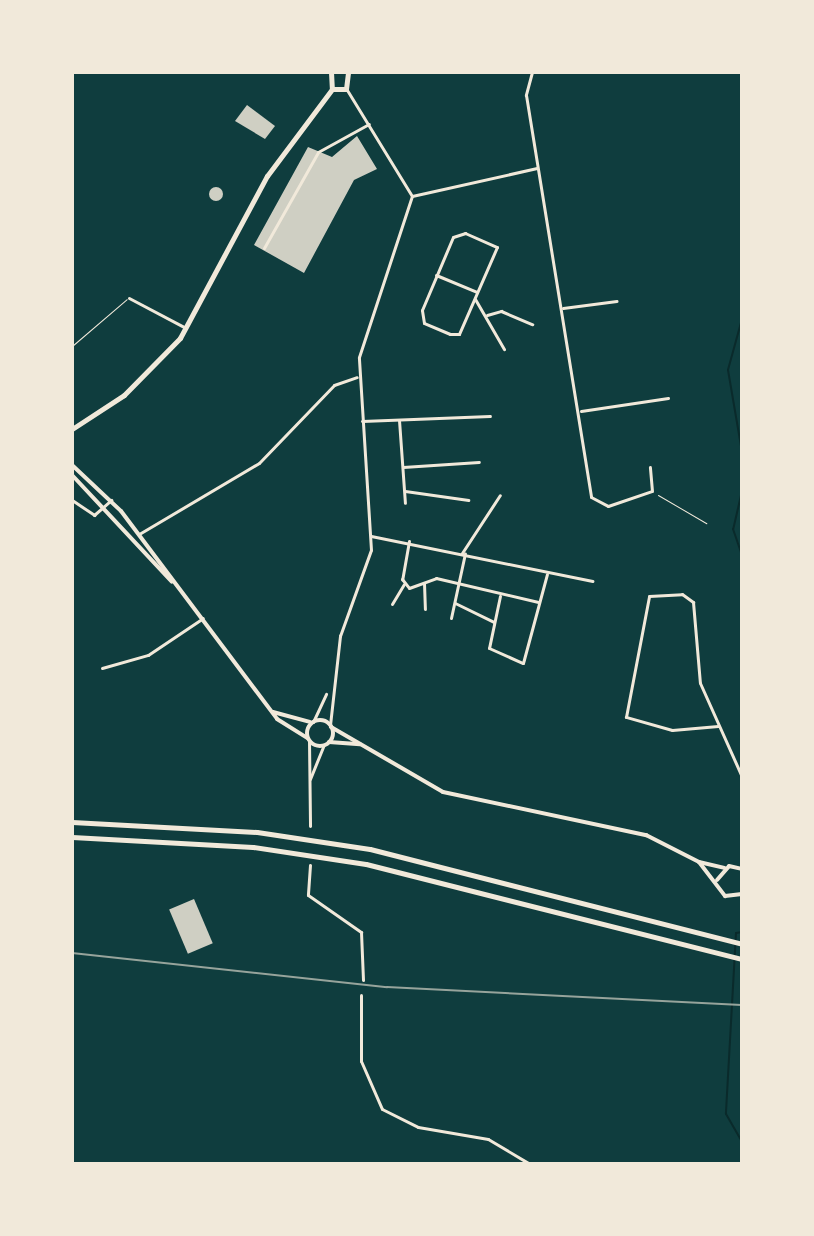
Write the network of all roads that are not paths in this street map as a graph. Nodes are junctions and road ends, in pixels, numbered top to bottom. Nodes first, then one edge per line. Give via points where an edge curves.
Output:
1 (331, 72) edge
2 (348, 72) edge
3 (532, 72) edge
4 (332, 89) junction
5 (346, 89) junction
6 (369, 124) junction
7 (537, 168) junction
8 (412, 196) junction
9 (264, 248) dead end
10 (436, 275) junction
11 (478, 292) junction
12 (129, 298) joint
13 (475, 299) junction
14 (617, 301) dead end
15 (563, 308) junction
16 (487, 316) junction
17 (532, 324) dead end
18 (187, 329) junction
19 (72, 346) edge
20 (504, 349) dead end
21 (358, 377) junction
22 (668, 398) dead end
23 (580, 411) junction
24 (490, 416) dead end
25 (399, 420) junction
26 (362, 421) junction
27 (72, 429) edge
28 (479, 462) dead end
29 (72, 465) edge
30 (402, 467) junction
31 (650, 467) dead end
32 (72, 475) edge
33 (404, 490) junction
34 (500, 495) dead end
35 (72, 500) edge
36 (468, 500) dead end
37 (109, 503) junction
38 (405, 503) dead end
39 (139, 534) junction
40 (371, 536) junction
41 (409, 541) junction
42 (464, 553) junction
43 (548, 572) junction
44 (592, 581) dead end
45 (424, 583) junction
46 (455, 583) junction
47 (404, 584) junction
48 (177, 586) junction
49 (500, 596) junction
50 (539, 602) junction
51 (454, 603) junction
52 (392, 604) dead end
53 (425, 609) dead end
54 (203, 618) junction
55 (451, 618) dead end
56 (494, 622) junction
57 (102, 668) dead end
58 (328, 690) junction
59 (271, 711) junction
60 (313, 722) junction
61 (330, 726) junction
62 (718, 726) junction
63 (309, 740) junction
64 (326, 743) junction
65 (363, 744) junction
66 (742, 777) edge
67 (310, 779) junction
68 (72, 822) edge
69 (310, 826) dead end
70 (72, 837) edge
71 (742, 861) edge
72 (699, 862) junction
73 (310, 865) dead end
74 (724, 868) junction
75 (741, 868) edge
76 (717, 882) junction
77 (742, 895) edge
78 (742, 944) edge
79 (742, 959) edge
80 (363, 980) dead end
81 (361, 995) dead end
82 (530, 1164) edge

1 - 4 main road
2 - 5 main road
3 - 7 street via 525,86
4 - 5 main road
4 - 18 main road via 267,176
5 - 6 street
6 - 8 street
6 - 9 street via 318,152
7 - 8 street
7 - 15 street
8 - 21 street
10 - 11 street
10 - 11 street via 453,237 465,233 497,247
10 - 13 street via 424,323 459,334
11 - 13 street
12 - 18 street
12 - 19 lane
13 - 16 street
14 - 15 street
15 - 23 street
16 - 17 street via 501,311
16 - 20 street
18 - 27 main road via 124,395
21 - 26 street
21 - 39 street via 334,385 259,463
22 - 23 street
23 - 31 street via 595,502 608,506 652,491
24 - 25 street
25 - 26 street
25 - 30 street
26 - 40 street
28 - 30 street
29 - 37 main road
30 - 33 street
32 - 37 main road
33 - 36 street
33 - 38 street
34 - 42 street
35 - 37 street via 94,515
37 - 39 main road
37 - 48 main road
39 - 48 main road
40 - 41 street
40 - 58 street
41 - 42 street
41 - 47 street
42 - 43 street
42 - 46 street
43 - 44 street
43 - 50 street
45 - 46 street
45 - 47 street
45 - 53 street
46 - 49 street
46 - 51 street
47 - 52 street
48 - 54 main road
49 - 50 street
49 - 56 street
50 - 56 street via 523,663 489,648
51 - 55 street
51 - 56 street
54 - 57 street via 148,655
54 - 59 main road
58 - 60 street
58 - 61 street
59 - 60 main road
59 - 63 main road
60 - 61 main road
60 - 63 main road
61 - 64 main road
61 - 65 main road
62 - 62 street via 700,683 691,599 649,596 626,717 672,730
62 - 66 street
63 - 64 main road
63 - 67 street
64 - 65 main road
64 - 67 street
65 - 72 main road via 443,792 646,835
67 - 69 street
68 - 78 main road via 257,832 370,849
70 - 79 main road via 253,847 366,864
71 - 75 street
72 - 74 main road
72 - 76 main road
73 - 80 street via 308,895 342,912 361,932
74 - 75 main road
74 - 76 main road
76 - 77 main road via 725,896
81 - 82 street via 361,1061 382,1109 418,1127 488,1139

